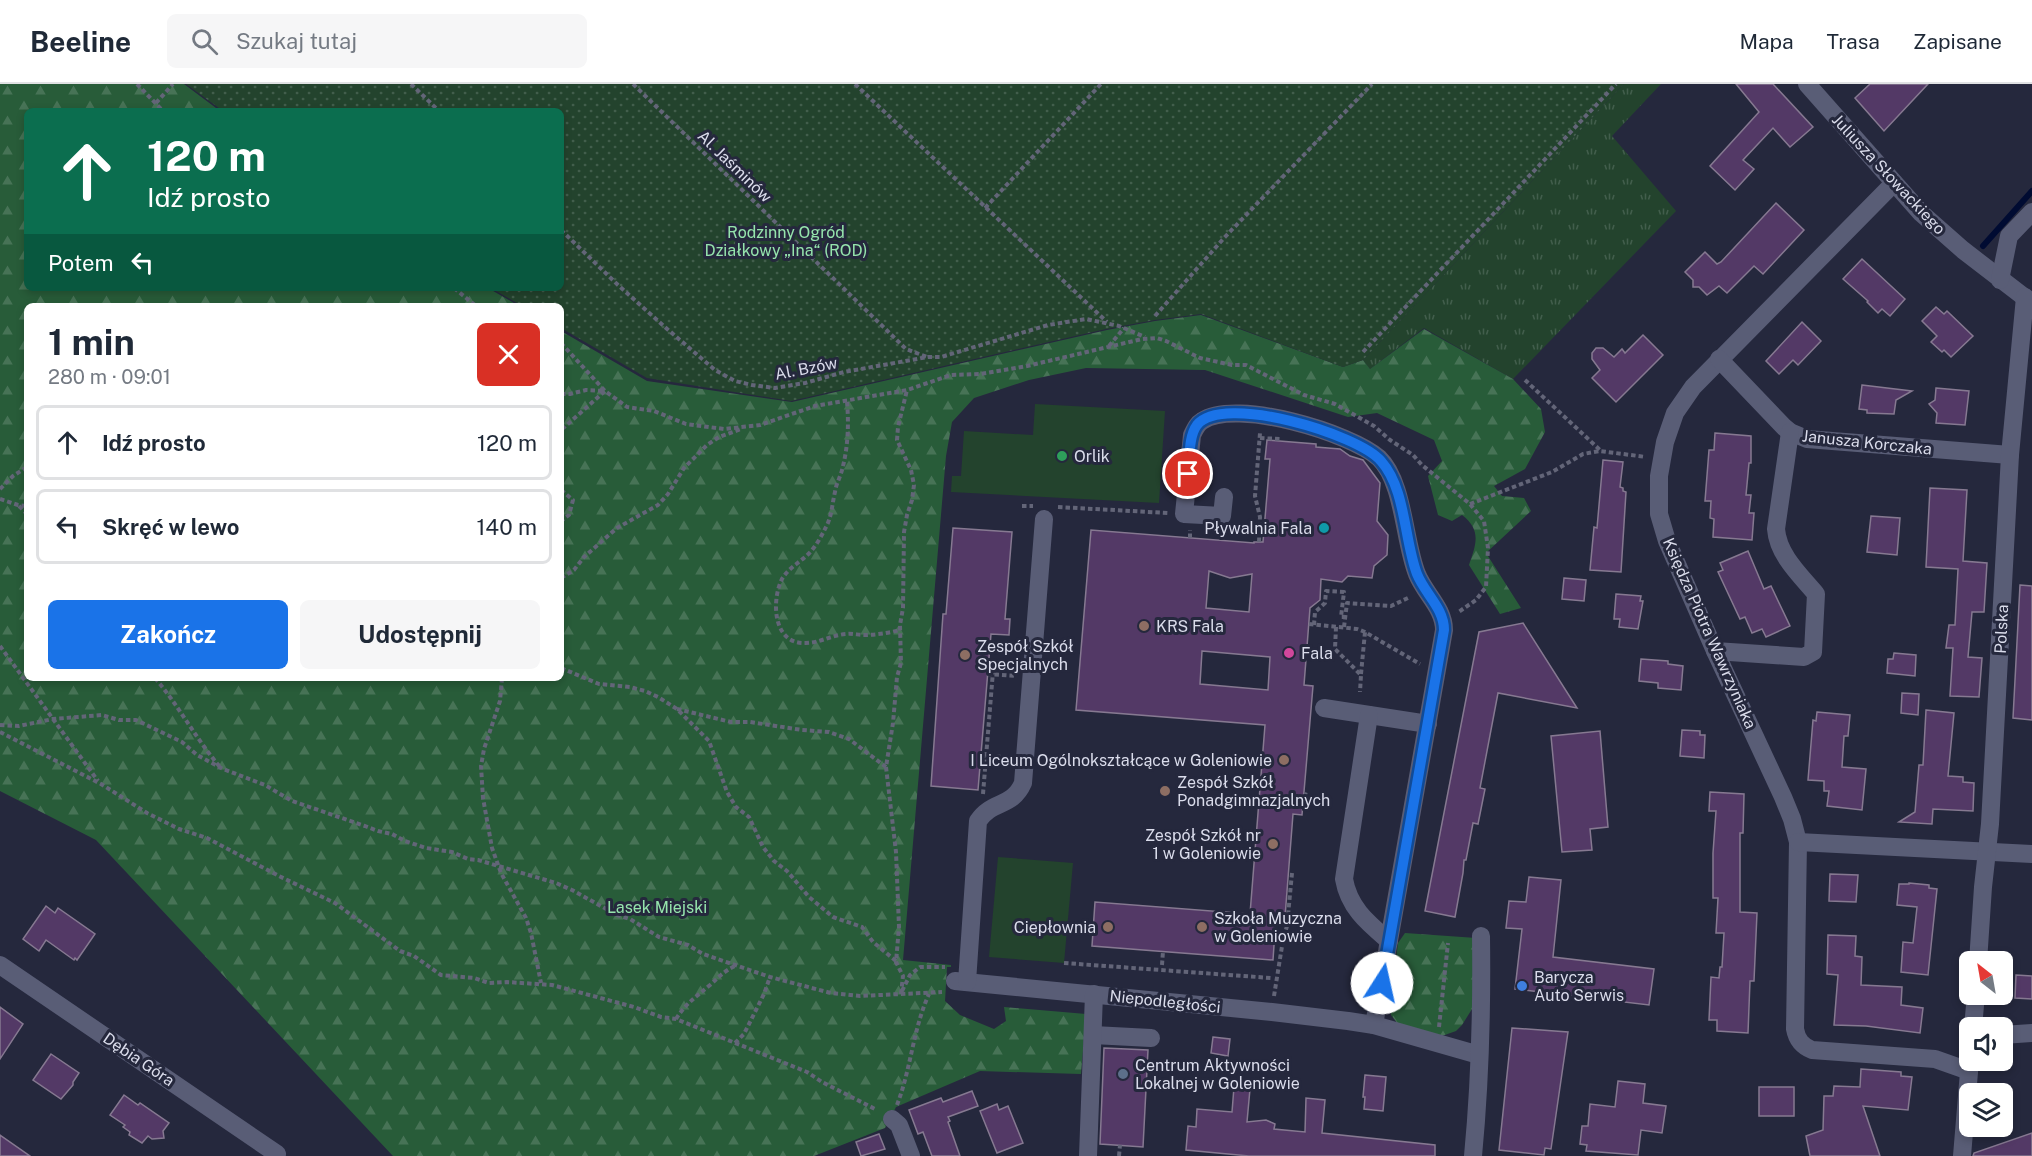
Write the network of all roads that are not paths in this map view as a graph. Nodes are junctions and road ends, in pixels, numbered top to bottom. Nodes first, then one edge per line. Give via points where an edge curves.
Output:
1 (1807, 84) edge
2 (1894, 183) junction
3 (2032, 212) edge
4 (2000, 280) junction
5 (2028, 300) edge
6 (1719, 359) junction
7 (1790, 432) junction
8 (2010, 455) junction
9 (1224, 497) dead end
10 (1045, 511) road end
11 (1715, 651) junction
12 (1324, 708) dead end
13 (1369, 715) junction
14 (1428, 724) junction
15 (1798, 842) junction
16 (1987, 851) junction
17 (2032, 854) edge
18 (1481, 936) dead end
19 (1389, 941) junction
20 (1979, 951) edge
21 (0, 965) edge
22 (1094, 994) junction
23 (1374, 1025) junction
24 (2032, 1033) edge
25 (2013, 1034) edge
26 (1093, 1035) junction
27 (1151, 1038) dead end
28 (1479, 1055) junction
29 (1959, 1064) edge
30 (1970, 1071) edge
31 (892, 1119) road end
32 (1964, 1152) edge
33 (277, 1154) dead end
34 (911, 1156) edge
35 (1088, 1156) edge
36 (1473, 1156) edge

1 - 2 street, Juliusza Słowackiego
2 - 4 street, Juliusza Słowackiego via 1921,213
2 - 6 street, Księdza Piotra Wawrzyniaka
3 - 4 street via 2009,236
4 - 5 street, Juliusza Słowackiego
5 - 8 street, Polska
6 - 7 street, Janusza Korczaka
6 - 11 street, Księdza Piotra Wawrzyniaka via 1675,413 1659,476 1659,514 1666,541
7 - 8 street, Janusza Korczaka via 1807,439
7 - 11 street via 1777,539 1785,556 1816,594 1813,652 1804,657
8 - 16 street, Polska
9 - 14 street via 1222,516 1184,514 1192,435 1196,426 1209,417 1272,416 1358,444 1380,459 1395,486 1417,573 1444,620
10 - 22 street, Niepodległości via 1023,783 1018,795 984,812 978,821 961,982
11 - 15 street, Księdza Piotra Wawrzyniaka via 1784,797
12 - 13 street
13 - 14 street
13 - 19 street via 1344,879 1352,903
14 - 19 street
15 - 16 street
15 - 29 street, Księdza Piotra Wawrzyniaka via 1796,1035 1802,1044 1812,1050
16 - 17 street
16 - 20 street, Polska
18 - 28 street
19 - 23 street
21 - 33 street, Dębia Góra
22 - 23 street, Niepodległości
22 - 26 street
23 - 28 street, Niepodległości
24 - 25 street
26 - 27 street
26 - 35 street
28 - 36 street
30 - 32 street
31 - 34 street via 899,1125

